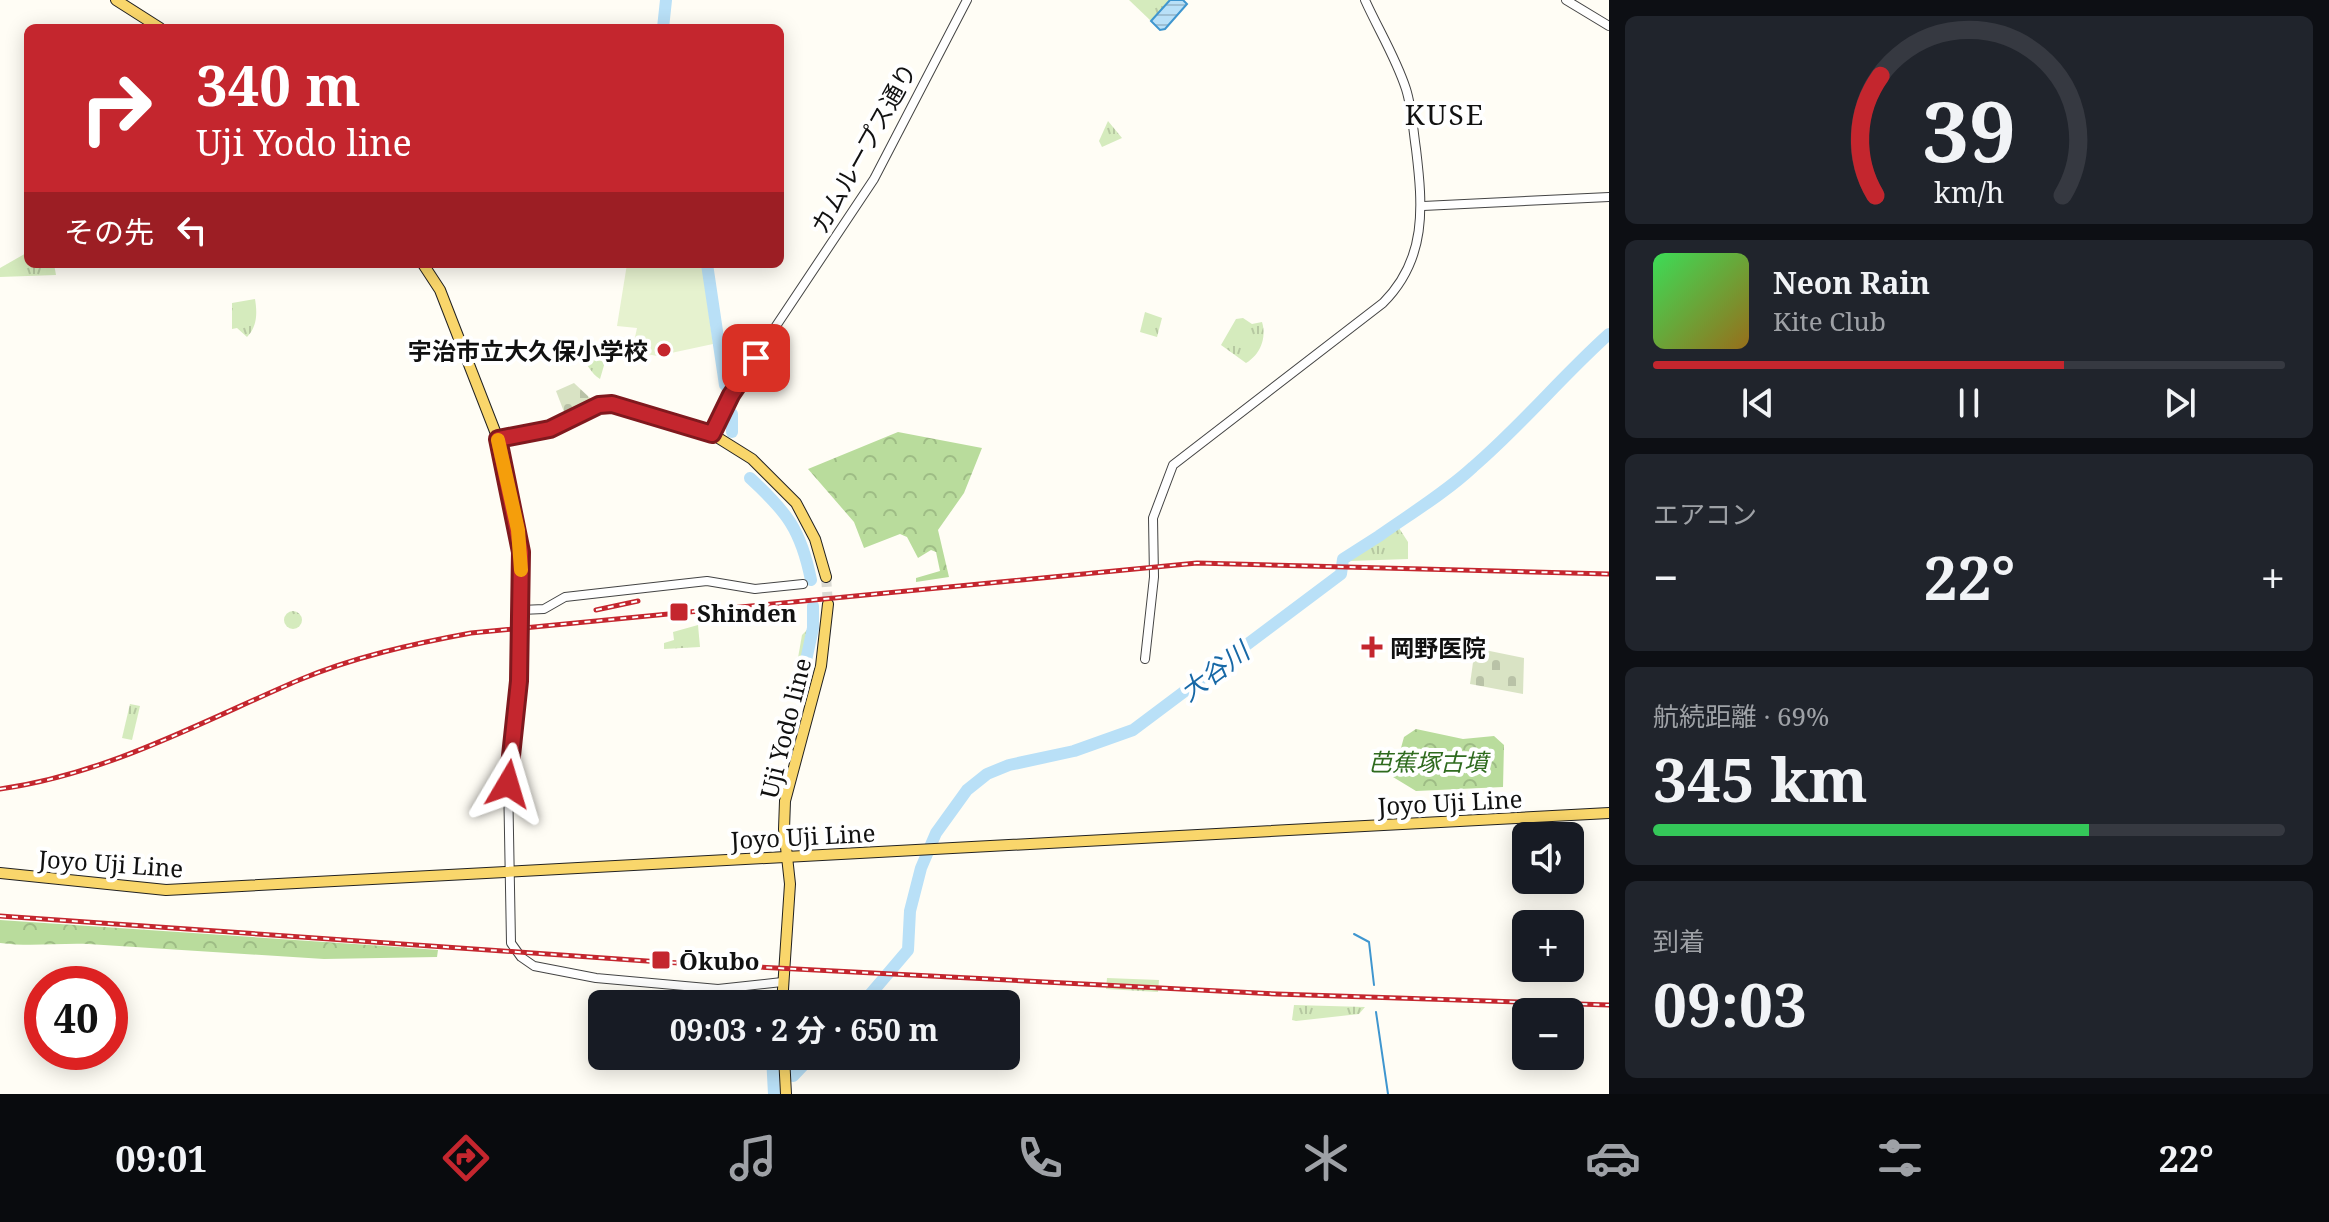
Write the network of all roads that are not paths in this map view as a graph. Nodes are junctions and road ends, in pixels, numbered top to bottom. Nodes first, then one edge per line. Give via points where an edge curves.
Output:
1 (116, 0) edge
2 (967, 0) edge
3 (1365, 0) edge
4 (1566, 0) edge
5 (154, 24) edge
6 (1609, 26) edge
7 (1609, 197) edge
8 (1423, 206) junction
9 (425, 268) edge
10 (712, 434) junction
11 (498, 439) junction
12 (826, 577) tunnel mouth
13 (803, 584) dead end
14 (828, 604) tunnel mouth
15 (521, 610) junction
16 (1145, 659) dead end
17 (1609, 813) edge
18 (786, 855) junction
19 (0, 873) edge
20 (508, 873) junction
21 (782, 982) junction
22 (782, 990) edge
23 (785, 1070) edge
24 (786, 1094) edge

1 - 5 main road
2 - 10 street, カムループス通り via 874,179 734,389
3 - 8 street via 1407,92
4 - 6 street
7 - 8 street
8 - 16 street via 1413,258 1394,292 1171,469 1153,518 1154,577
9 - 11 main road via 446,304
10 - 11 main road via 612,404 550,429
10 - 12 main road via 784,488 807,521
11 - 15 street via 518,530
13 - 15 street via 755,589 707,581 565,597 544,609
14 - 18 main road, Uji Yodo line via 819,676 785,801
15 - 20 street via 508,778
17 - 18 main road, Joyo Uji Line
18 - 20 main road, Joyo Uji Line
18 - 21 main road, Uji Yodo line via 789,900
19 - 20 main road, Joyo Uji Line via 166,890
20 - 21 street via 511,943 534,966 675,988 730,989
21 - 22 main road, Uji Yodo line
23 - 24 main road

